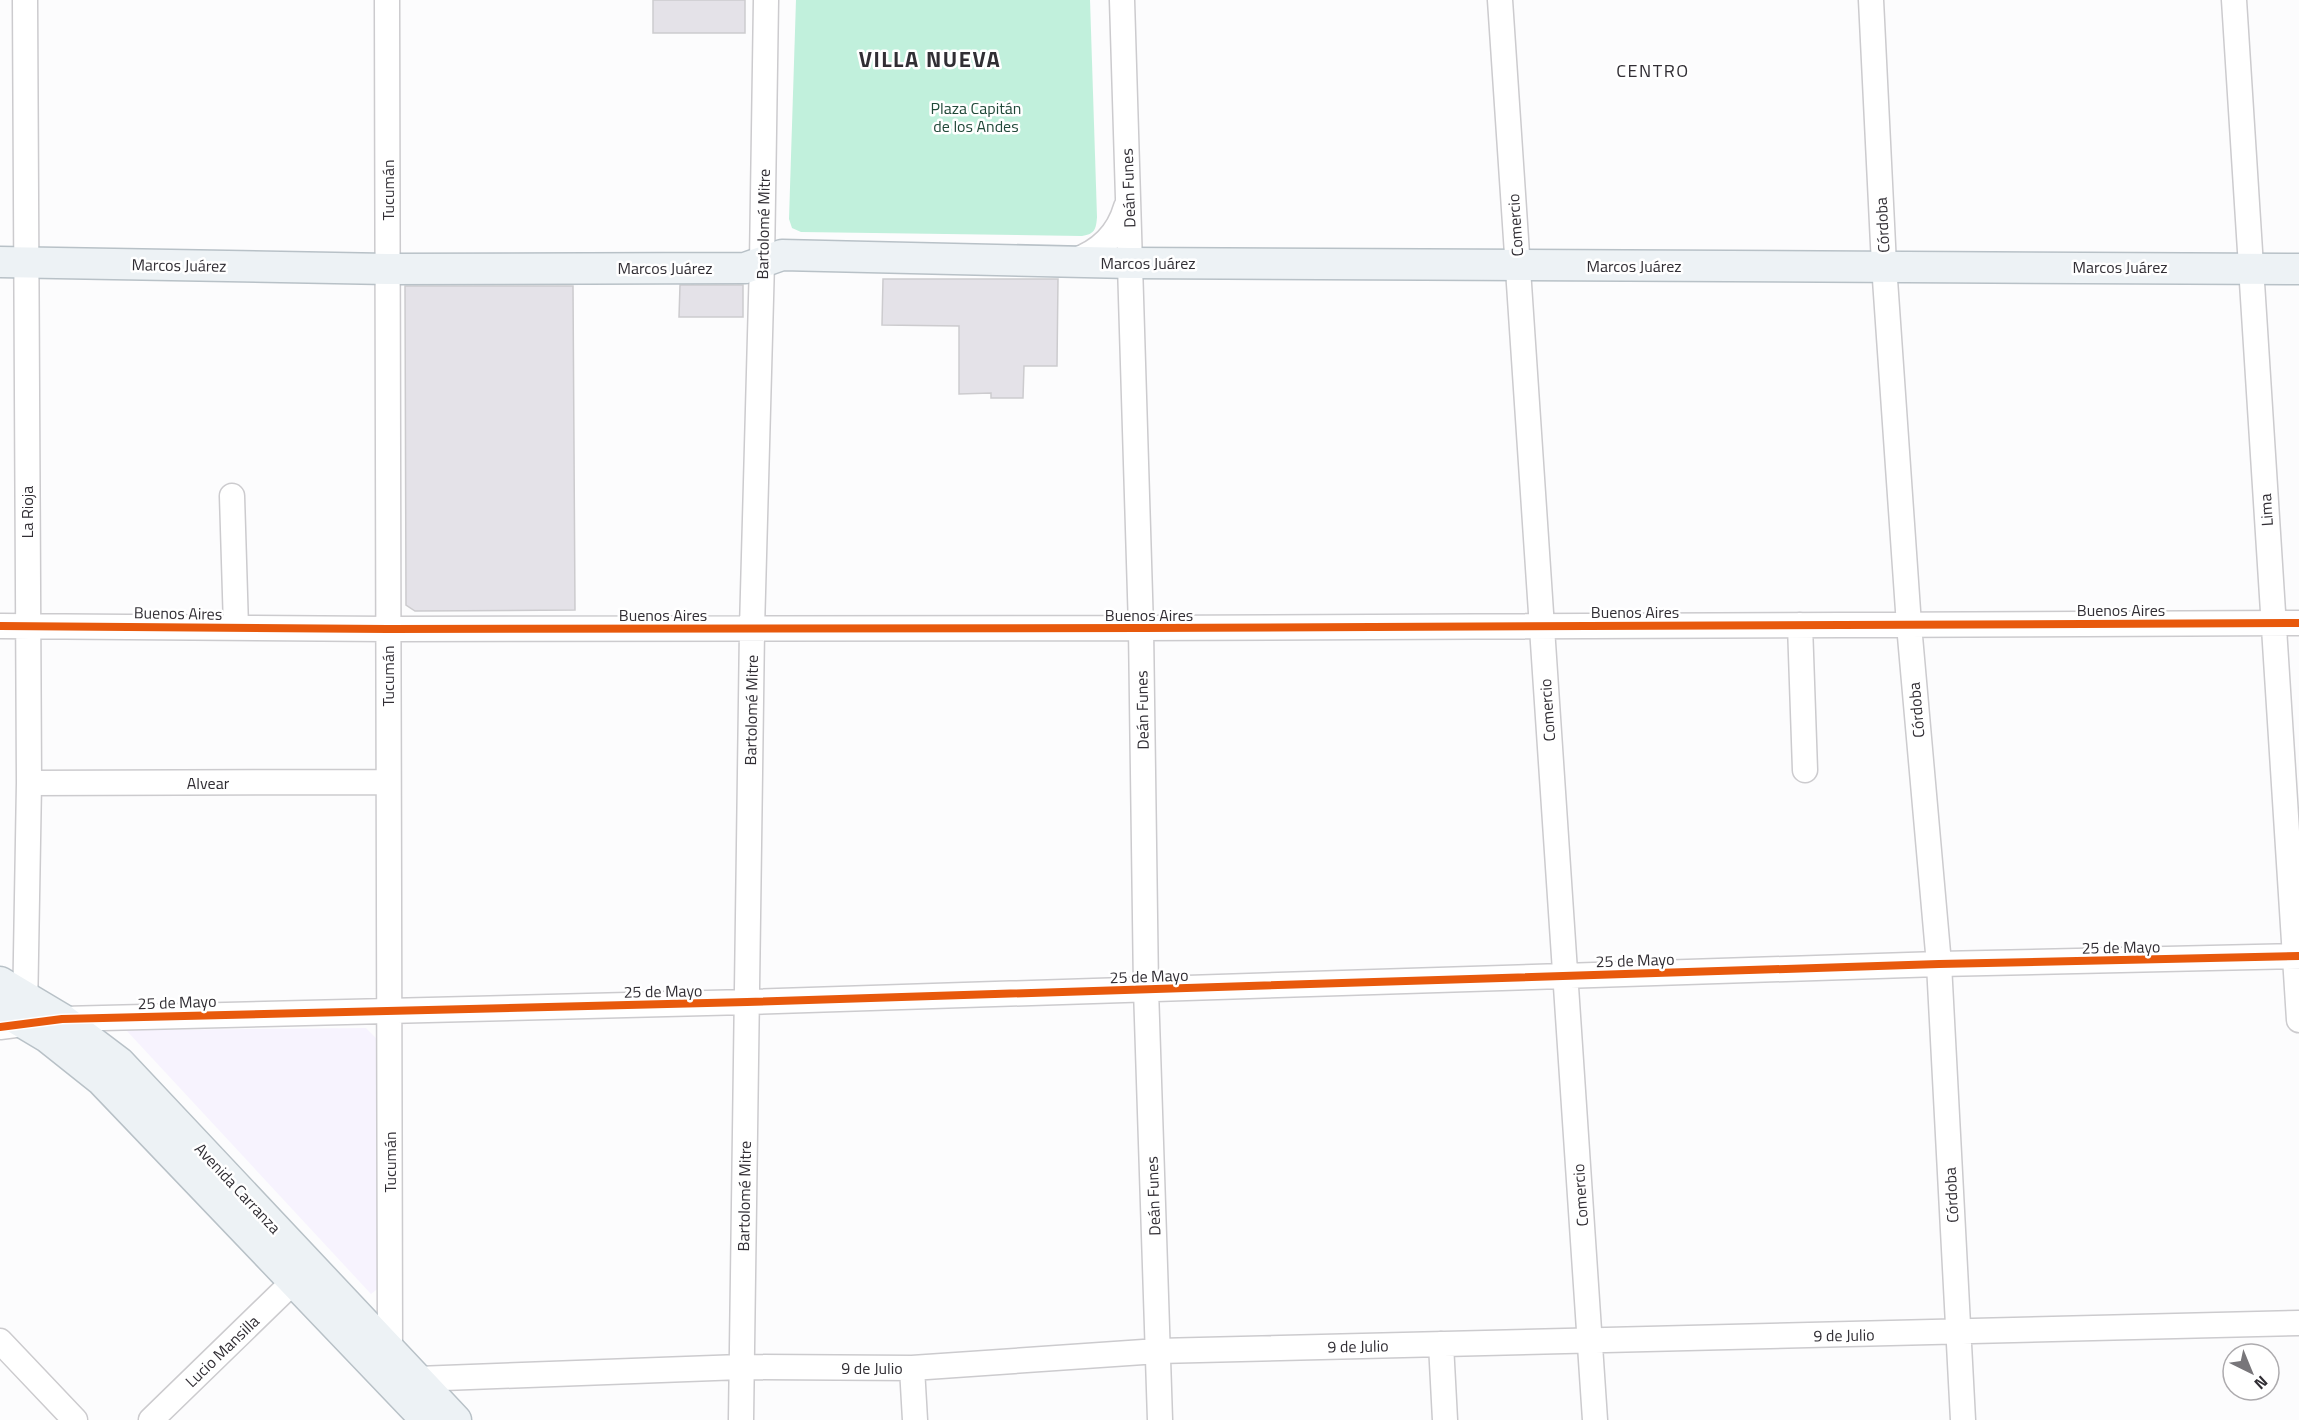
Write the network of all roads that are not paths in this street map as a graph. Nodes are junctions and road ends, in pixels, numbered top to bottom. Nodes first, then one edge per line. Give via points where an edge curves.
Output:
1 (25, 0) edge
2 (387, 0) edge
3 (766, 0) edge
4 (1122, 0) edge
5 (1500, 0) edge
6 (1871, 0) edge
7 (2234, 0) edge
8 (1128, 201) junction
9 (13, 262) edge
10 (762, 262) junction
11 (1068, 263) junction
12 (1130, 263) junction
13 (1884, 265) junction
14 (1517, 266) junction
15 (2250, 268) junction
16 (2299, 268) edge
17 (388, 269) junction
18 (232, 496) dead end
19 (2273, 622) junction
20 (2299, 623) edge
21 (27, 625) junction
22 (1909, 625) junction
23 (0, 626) edge
24 (1542, 626) junction
25 (1800, 626) junction
26 (236, 627) junction
27 (752, 628) junction
28 (1141, 628) junction
29 (388, 629) junction
30 (1805, 770) dead end
31 (388, 782) junction
32 (29, 783) junction
33 (2297, 956) edge
34 (1939, 964) junction
35 (1565, 976) junction
36 (0, 982) edge
37 (1146, 990) junction
38 (747, 1002) junction
39 (390, 1010) junction
40 (13, 1014) edge
41 (62, 1019) junction
42 (2299, 1020) edge
43 (294, 1281) junction
44 (2299, 1323) edge
45 (1959, 1332) junction
46 (1590, 1340) junction
47 (0, 1341) edge
48 (1441, 1344) junction
49 (390, 1351) junction
50 (1158, 1351) junction
51 (741, 1367) junction
52 (912, 1368) junction
53 (410, 1399) edge
54 (75, 1420) edge
55 (151, 1420) edge
56 (426, 1420) edge
57 (456, 1420) edge
58 (741, 1420) edge
59 (915, 1420) edge
60 (1160, 1420) edge
61 (1445, 1420) edge
62 (1595, 1420) edge
63 (1963, 1420) edge

1 - 9 street, La Rioja
2 - 17 street, Tucumán
3 - 10 street, Bartolomé Mitre
4 - 8 street, Deán Funes
5 - 14 street, Comercio
6 - 13 street, Córdoba
7 - 15 street, Lima
8 - 11 street via 1118,227 1104,246
8 - 12 street, Deán Funes
9 - 17 main road, Marcos Juárez
9 - 21 street, La Rioja
10 - 11 main road, Marcos Juárez via 782,255
10 - 17 main road, Marcos Juárez via 745,268
10 - 27 street, Bartolomé Mitre
11 - 12 main road, Marcos Juárez
12 - 14 main road, Marcos Juárez
12 - 28 street, Deán Funes
13 - 14 main road, Marcos Juárez
13 - 15 main road, Marcos Juárez
13 - 22 street, Córdoba
14 - 24 street, Comercio
15 - 16 main road, Marcos Juárez
15 - 19 street, Lima
17 - 29 street, Tucumán
18 - 26 street
19 - 20 street, Buenos Aires
19 - 22 street, Buenos Aires
19 - 33 street, Lima
21 - 23 street, Buenos Aires
21 - 26 street, Buenos Aires
21 - 32 street, La Rioja
22 - 25 street, Buenos Aires
22 - 34 street, Córdoba
24 - 25 street, Buenos Aires
24 - 28 street, Buenos Aires
24 - 35 street, Comercio
25 - 30 street
26 - 29 street, Buenos Aires
27 - 28 street, Buenos Aires
27 - 29 street, Buenos Aires
27 - 38 street, Bartolomé Mitre
28 - 37 street, Deán Funes
29 - 31 street, Tucumán
31 - 32 street, Alvear
31 - 39 street, Tucumán
32 - 40 street, La Rioja
33 - 34 street, 25 de Mayo
33 - 42 street, Lima
34 - 35 street, 25 de Mayo
34 - 45 street, Córdoba
35 - 37 street, 25 de Mayo
35 - 46 street, Comercio
36 - 40 main road, Avenida Carranza
37 - 38 street, 25 de Mayo
37 - 50 street, Deán Funes
38 - 39 street, 25 de Mayo
38 - 51 street, Bartolomé Mitre
39 - 41 street, 25 de Mayo
39 - 49 street, Tucumán
40 - 41 main road, Avenida Carranza
40 - 43 main road, Avenida Carranza via 101,1080
41 - 49 main road, Avenida Carranza via 120,1063
43 - 53 main road, Avenida Carranza
43 - 55 street, Lucio Mansilla
44 - 45 street, 9 de Julio
45 - 46 street, 9 de Julio
45 - 63 street, Córdoba
46 - 48 street, 9 de Julio
46 - 62 street, Comercio
47 - 54 street
48 - 50 street, 9 de Julio
48 - 61 street
49 - 53 main road, Avenida Carranza
50 - 52 street, 9 de Julio
50 - 60 street, Deán Funes
51 - 52 street, 9 de Julio
51 - 53 street, 9 de Julio
51 - 58 street, Bartolomé Mitre
52 - 59 street
53 - 56 main road, Avenida Carranza
53 - 57 main road, Avenida Carranza

